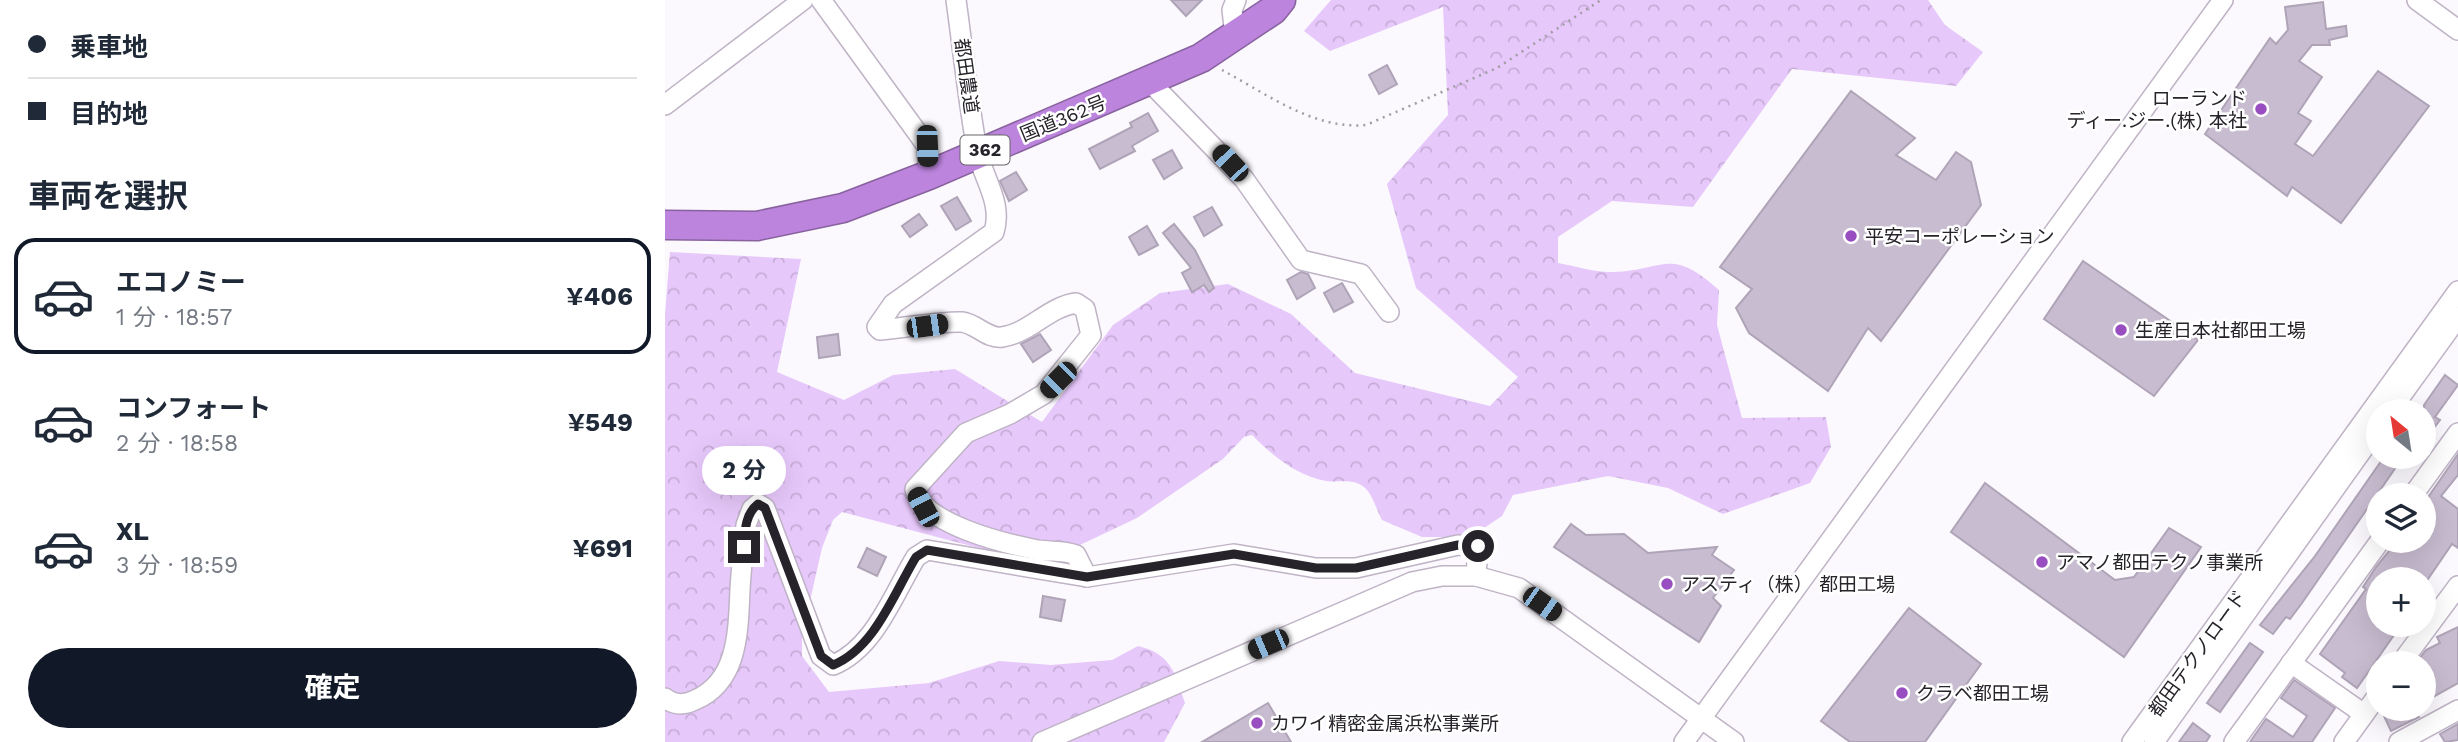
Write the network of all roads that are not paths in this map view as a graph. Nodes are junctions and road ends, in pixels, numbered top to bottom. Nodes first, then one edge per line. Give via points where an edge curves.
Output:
1 (803, 0) edge
2 (821, 0) edge
3 (956, 0) edge
4 (1236, 0) edge
5 (1281, 0) edge
6 (2223, 0) edge
7 (2417, 0) edge
8 (2458, 30) edge
9 (1235, 35) junction
10 (1150, 82) junction
11 (665, 105) edge
12 (978, 153) junction
13 (929, 175) junction
14 (665, 225) edge
15 (2458, 291) edge
16 (1389, 312) dead end
17 (2458, 317) edge
18 (2400, 399) edge
19 (2458, 433) edge
20 (2366, 445) edge
21 (2422, 483) edge
22 (2371, 553) edge
23 (1476, 576) junction
24 (1087, 577) junction
25 (2458, 586) edge
26 (2410, 651) edge
27 (2291, 663) junction
28 (665, 698) edge
29 (2458, 710) edge
30 (2366, 711) edge
31 (2364, 714) junction
32 (1702, 718) junction
33 (1042, 742) edge
34 (1684, 742) edge
35 (1734, 742) edge
36 (2131, 742) edge
37 (2154, 742) edge
38 (2234, 742) edge
39 (2344, 742) edge
40 (2399, 742) edge

1 - 11 street
2 - 13 street via 927,146
3 - 12 street, 都田農道
4 - 9 street via 1232,10
5 - 9 highway, 国道362号 / 362
6 - 32 street
7 - 8 street
9 - 10 highway, 国道362号 / 362 via 1201,58
10 - 12 highway, 国道362号 / 362
10 - 16 street via 1244,179 1301,260 1361,274
12 - 13 highway, 国道362号 / 362
12 - 24 street, 都田農道 via 998,207 994,232 893,304 877,327 958,322 1000,338 1060,305 1076,303 1085,309 1091,335 1044,394 966,433 923,477 916,495 923,507 951,523 1019,546 1076,555
13 - 14 highway, 国道362号 / 362 via 843,208 757,226
15 - 36 street, 都田テクノロード
17 - 18 street
19 - 21 street
20 - 37 street, 都田テクノロード
22 - 27 street
23 - 24 street via 1478,546 1458,545 1356,568 1316,568 1234,554
23 - 32 street via 1520,588
23 - 33 street via 1412,582
24 - 28 street via 927,550 916,557 872,632 847,659 833,665 821,656 765,508 758,504 746,525 740,626 729,670 694,701 686,704
25 - 26 street
27 - 31 street
27 - 38 street
29 - 40 street
30 - 31 street
31 - 39 street
32 - 34 street
32 - 35 street

